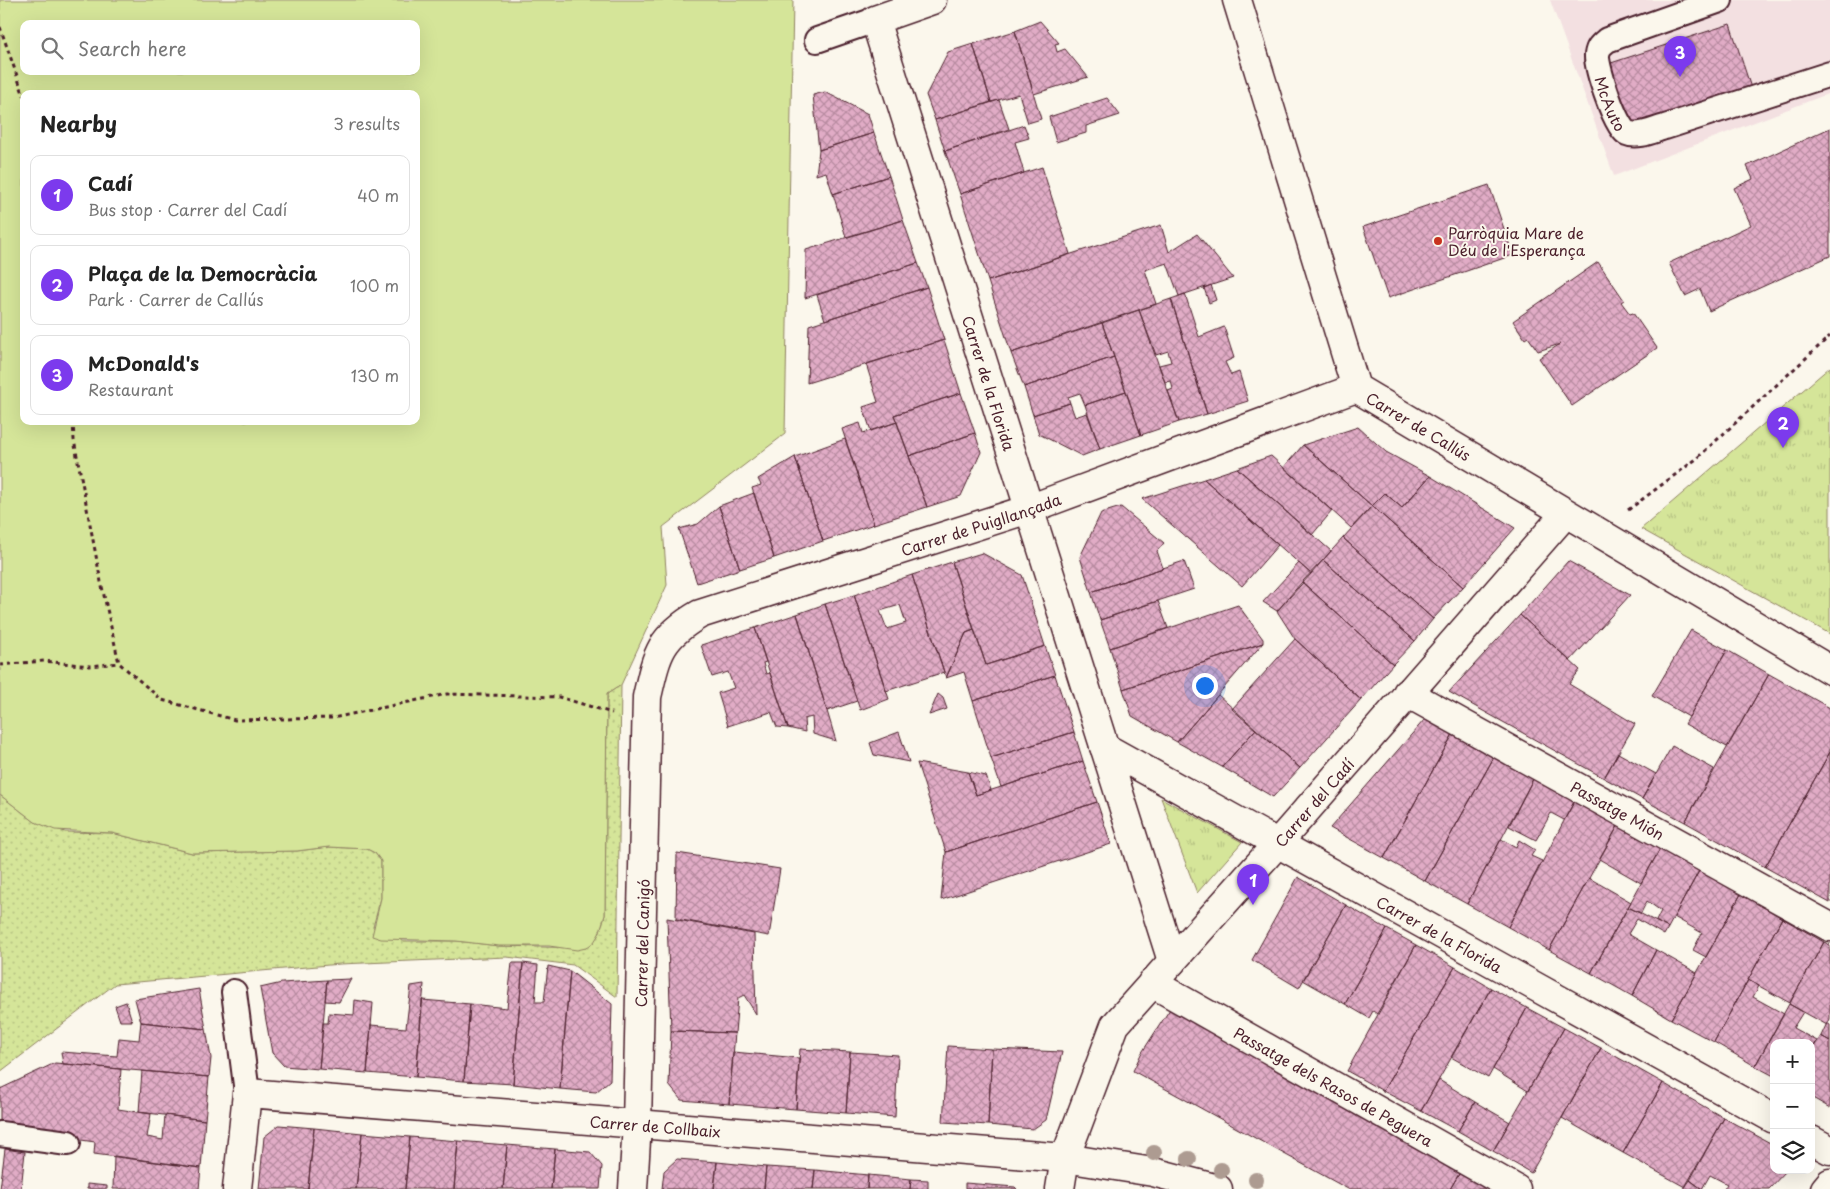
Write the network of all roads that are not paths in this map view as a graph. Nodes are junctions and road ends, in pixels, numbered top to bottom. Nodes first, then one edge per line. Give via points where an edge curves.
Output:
1 (932, 0) edge
2 (1237, 0) edge
3 (1720, 0) edge
4 (875, 20) junction
5 (817, 40) dead end
6 (1830, 74) edge
7 (1356, 388) junction
8 (1029, 509) junction
9 (1565, 514) junction
10 (1830, 670) edge
11 (1407, 693) junction
12 (647, 697) joint
13 (1104, 747) junction
14 (1278, 844) junction
15 (1830, 927) edge
16 (1172, 961) junction
17 (1152, 983) junction
18 (234, 992) dead end
19 (247, 1093) junction
20 (1770, 1117) edge
21 (637, 1124) junction
22 (0, 1134) edge
23 (1815, 1142) edge
24 (68, 1143) dead end
25 (1830, 1150) edge
26 (1065, 1158) junction
27 (1830, 1183) edge
28 (237, 1189) edge
29 (633, 1189) edge
30 (1060, 1189) edge
31 (1218, 1189) edge
32 (1516, 1189) edge
33 (1825, 1189) edge

1 - 4 street
2 - 7 street, Carrer de Callús
3 - 6 lane, McAuto via 1607,40 1598,48 1597,58 1615,116 1619,127 1627,134 1665,127
4 - 5 lane
4 - 8 street, Carrer de la Florida
7 - 8 street, Carrer de Puigllançada
7 - 9 street, Carrer de Callús
8 - 12 street, Carrer de Puigllançada via 700,614 679,626 664,643
8 - 13 street, Carrer de la Florida
9 - 10 street, Carrer de Callús via 1599,531
9 - 11 street, Carrer del Cadí
11 - 14 street, Carrer del Cadí
11 - 15 street, Passatge Mión
12 - 21 street, Carrer del Canigó
13 - 14 street, Carrer de la Florida
13 - 16 street, Carrer de la Florida
14 - 16 street, Carrer del Cadí
14 - 20 street, Carrer de la Florida
16 - 17 street, Carrer del Cadí
17 - 26 street, Carrer del Cadí via 1115,1025
17 - 32 street, Passatge dels Rasos de Peguera
18 - 19 lane
19 - 21 street, Carrer de Collbaix
19 - 28 street
21 - 26 street, Carrer de Collbaix
21 - 29 street, Carrer del Canigó
22 - 24 lane
23 - 25 street
26 - 30 street, Carrer del Cadí
26 - 31 street, Carrer de Collbaix via 1153,1172
27 - 33 street

